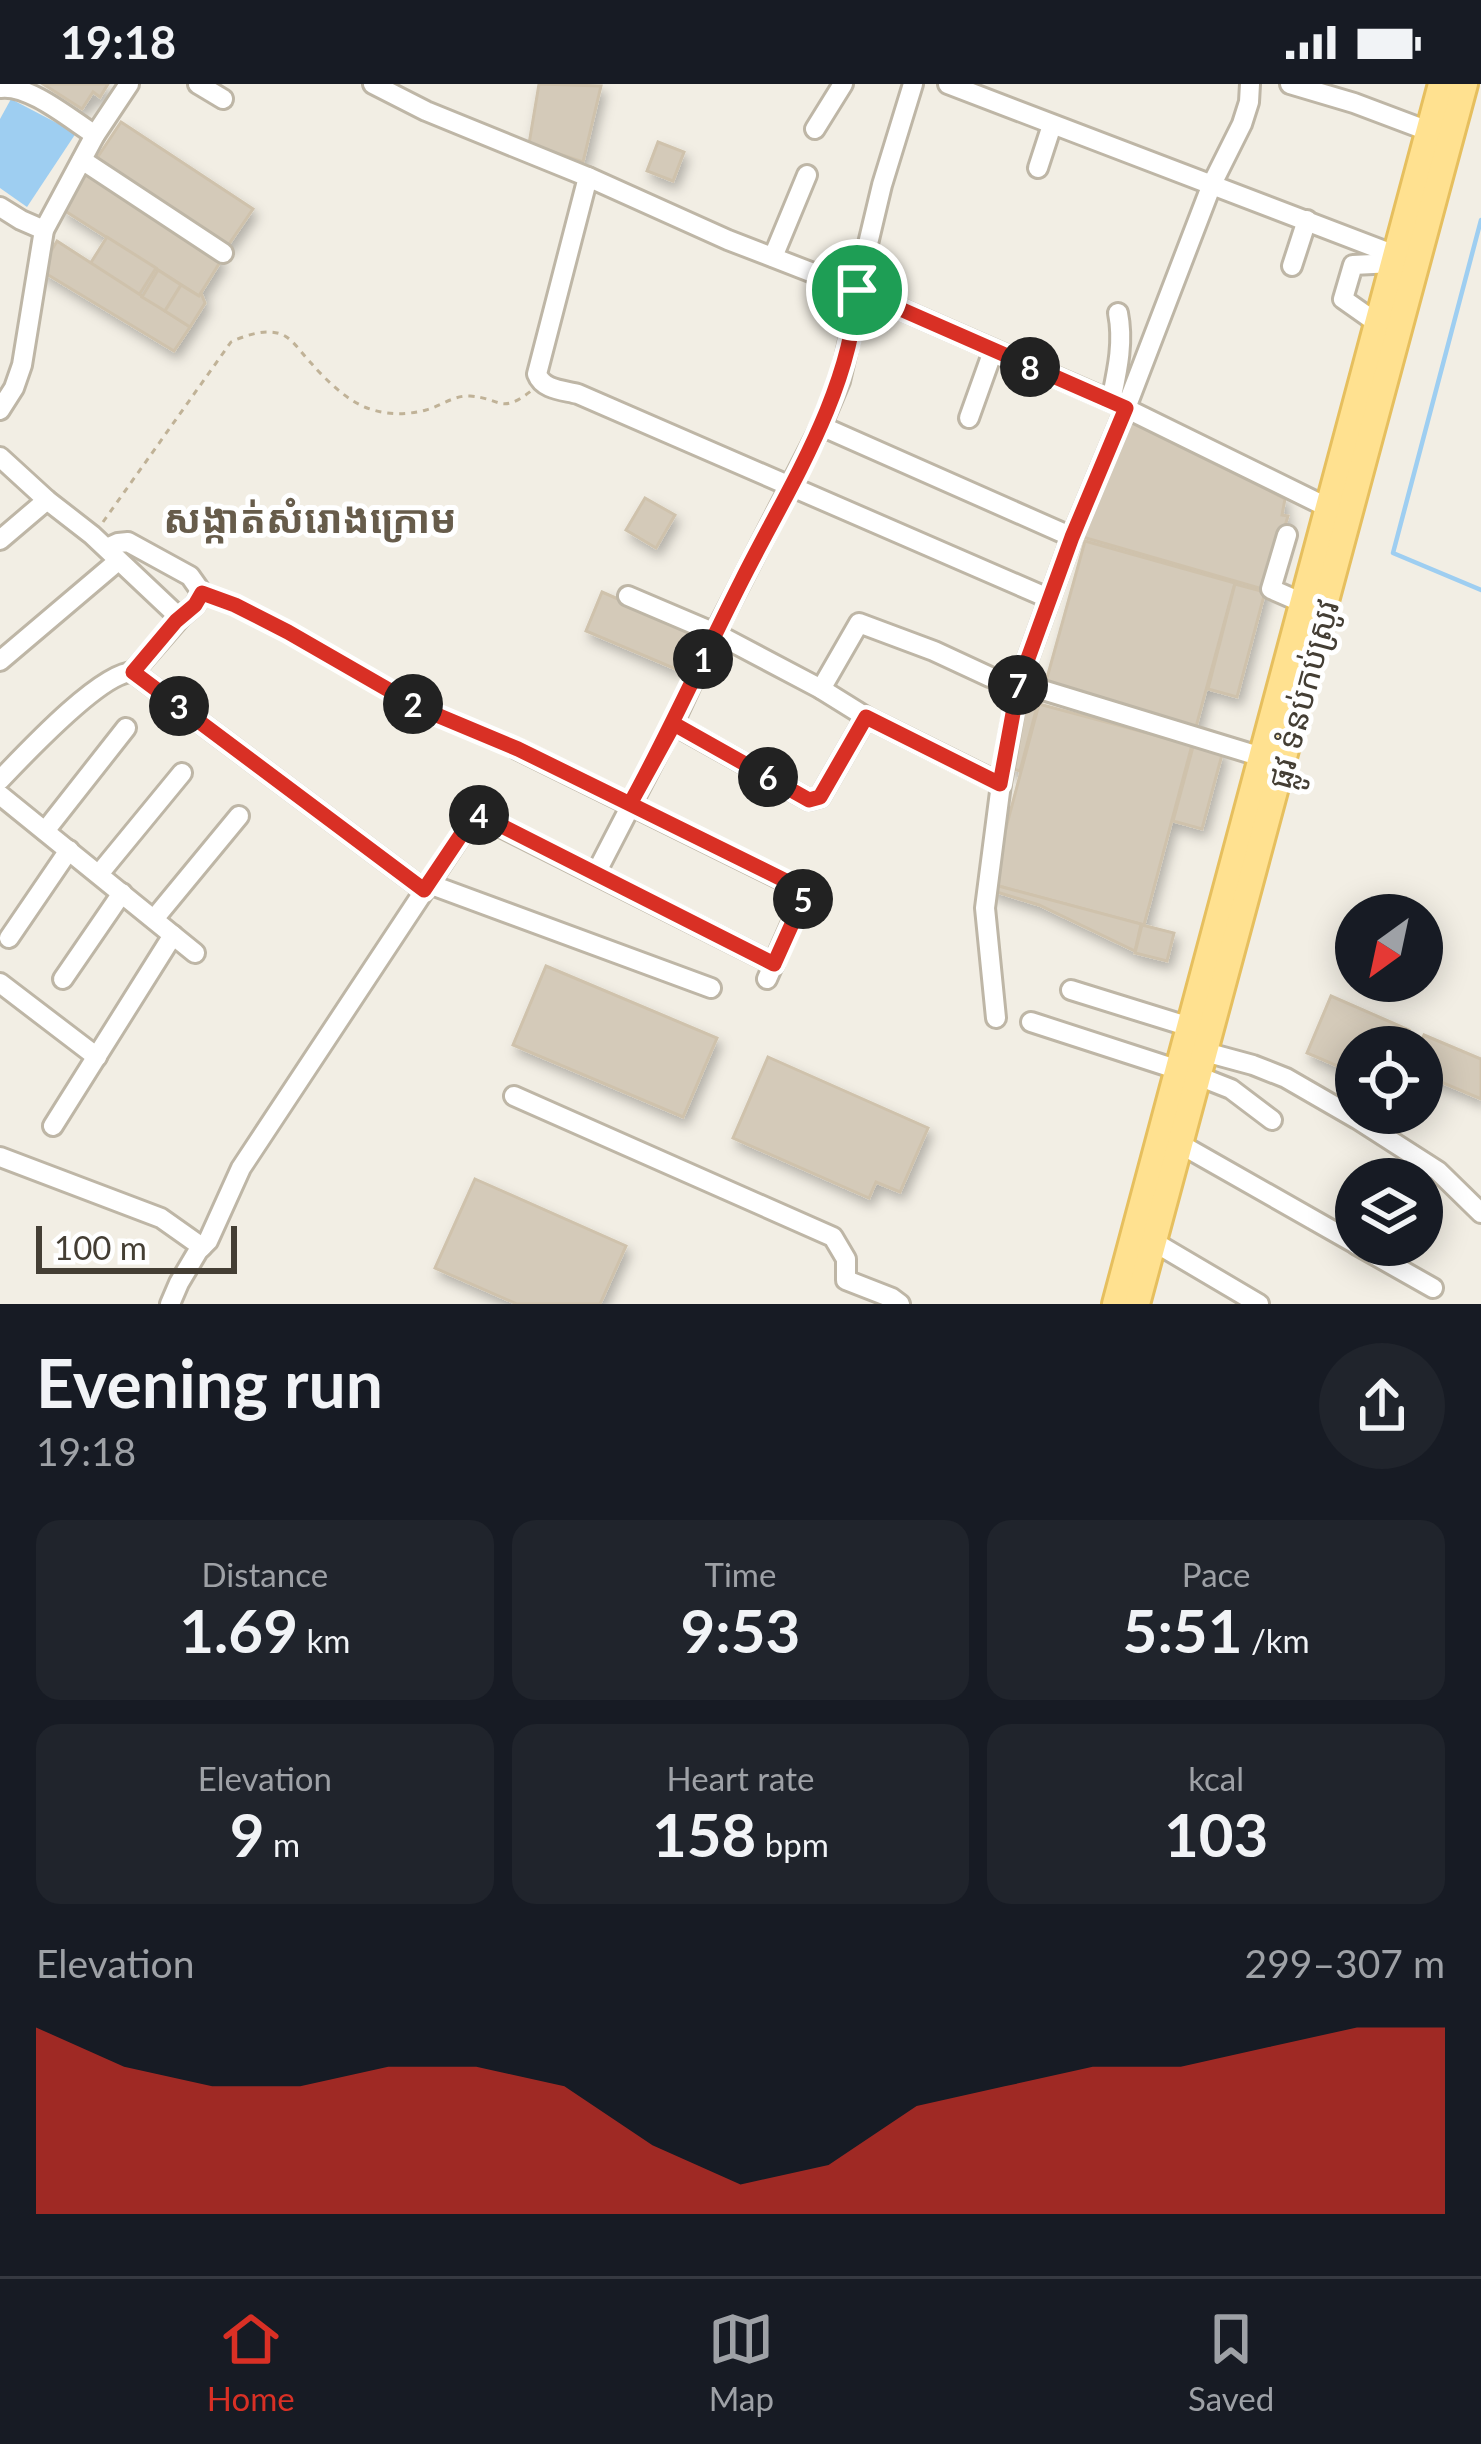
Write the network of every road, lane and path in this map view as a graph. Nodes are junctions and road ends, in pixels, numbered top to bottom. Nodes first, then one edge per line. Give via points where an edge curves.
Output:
1 (129, 84) edge
2 (198, 84) edge
3 (374, 84) edge
4 (843, 84) edge
5 (913, 84) edge
6 (948, 84) edge
7 (1250, 84) edge
8 (1291, 84) edge
9 (6, 86) edge
10 (1457, 97) edge
11 (224, 99) dead end
12 (1052, 125) junction
13 (815, 129) dead end
14 (95, 135) junction
15 (1440, 135) junction
16 (82, 160) junction
17 (1038, 168) dead end
18 (806, 175) dead end
19 (589, 178) junction
20 (1212, 184) junction
21 (0, 207) edge
22 (1307, 220) junction
23 (44, 230) junction
24 (223, 253) dead end
25 (772, 257) junction
26 (1394, 259) junction
27 (1292, 266) dead end
28 (857, 290) junction
29 (1118, 313) dead end
30 (1377, 323) junction
31 (993, 351) junction
32 (539, 380) junction
33 (1119, 405) junction
34 (0, 410) edge
35 (969, 418) dead end
36 (821, 426) junction
37 (0, 457) edge
38 (790, 485) junction
39 (47, 500) junction
40 (1339, 513) junction
41 (1287, 535) dead end
42 (1072, 537) junction
43 (0, 540) edge
44 (106, 548) junction
45 (202, 593) junction
46 (628, 596) dead end
47 (1048, 598) junction
48 (1303, 603) junction
49 (180, 618) junction
50 (715, 634) junction
51 (0, 661) edge
52 (133, 672) junction
53 (1018, 686) junction
54 (821, 689) junction
55 (1046, 691) dead end
56 (866, 717) junction
57 (674, 724) junction
58 (127, 728) dead end
59 (518, 749) joint
60 (1262, 757) junction
61 (182, 773) dead end
62 (0, 780) edge
63 (1000, 784) junction
64 (7, 801) edge
65 (630, 804) junction
66 (238, 816) dead end
67 (0, 823) edge
68 (45, 831) junction
69 (69, 850) junction
70 (596, 873) junction
71 (99, 874) junction
72 (426, 887) junction
73 (122, 893) junction
74 (154, 919) junction
75 (173, 935) junction
76 (9, 938) dead end
77 (195, 953) dead end
78 (63, 979) dead end
79 (0, 983) edge
80 (711, 988) dead end
81 (1071, 990) dead end
82 (996, 1018) dead end
83 (1031, 1022) dead end
84 (1190, 1027) junction
85 (97, 1057) junction
86 (1194, 1066) junction
87 (514, 1096) dead end
88 (1272, 1120) dead end
89 (53, 1126) dead end
90 (1180, 1144) junction
91 (0, 1157) edge
92 (1481, 1213) edge
93 (1335, 1232) edge
94 (1154, 1242) junction
95 (202, 1246) junction
96 (1394, 1266) edge
97 (1433, 1288) dead end
98 (170, 1304) edge
99 (900, 1304) edge
100 (1115, 1304) edge
101 (1137, 1304) edge
102 (1258, 1304) edge

1 - 14 street
2 - 11 street
3 - 19 street
4 - 13 street
5 - 28 street
6 - 12 street
7 - 20 street via 1242,124
8 - 15 street
9 - 14 street via 33,94
10 - 15 main road, ផ្លូវ ទំនប់កប់ស្រូវ
12 - 17 street
12 - 20 street
14 - 16 street
15 - 26 main road, ផ្លូវ ទំនប់កប់ស្រូវ
15 - 40 main road, ផ្លូវ ទំនប់កប់ស្រូវ
16 - 23 street
16 - 24 street
18 - 25 street
19 - 25 street
19 - 32 street
20 - 22 street
20 - 33 street
21 - 23 street
22 - 26 street
22 - 27 street
23 - 34 street via 22,365
25 - 28 street
26 - 30 main road, ផ្លូវ ទំនប់កប់ស្រូវ
26 - 30 street via 1353,266 1342,299
28 - 31 street
28 - 36 street via 840,381
29 - 33 street
30 - 40 main road, ផ្លូវ ទំនប់កប់ស្រូវ
31 - 33 street
31 - 35 street
32 - 38 street
32 - 44 path via 515,402 471,396 397,415 366,408 333,385 289,337 245,335 231,342 107,518
33 - 40 street
33 - 42 street
36 - 38 street
36 - 42 street
37 - 39 street
38 - 47 street
38 - 50 street
39 - 43 street
39 - 44 street
40 - 48 main road, ផ្លូវ ទំនប់កប់ស្រូវ
40 - 86 main road, ផ្លូវ ទំនប់កប់ស្រូវ
41 - 48 street via 1271,589
42 - 47 street
44 - 45 street via 128,542 149,551
44 - 49 street
44 - 51 street
45 - 49 street
45 - 59 path via 420,708
46 - 50 street
47 - 53 street
48 - 60 main road, ផ្លូវ ទំនប់កប់ស្រូវ
49 - 52 street
50 - 54 street
50 - 57 street
52 - 62 street via 121,672 78,705
52 - 72 street
53 - 54 street via 860,623
53 - 63 street
54 - 56 street
55 - 60 street
56 - 57 street via 820,797 809,800
56 - 63 street
57 - 65 street
58 - 68 street
59 - 65 street
60 - 84 main road, ផ្លូវ ទំនប់កប់ស្រូវ
61 - 71 street
63 - 82 street via 985,908
64 - 67 street
64 - 68 street
65 - 70 street
65 - 70 street via 802,889 771,972
66 - 74 street
68 - 69 street
69 - 71 street
69 - 76 street
70 - 72 street via 475,814
71 - 73 street
72 - 80 street
72 - 95 street via 241,1168
73 - 74 street
73 - 78 street
74 - 75 street
75 - 77 street
75 - 85 street
79 - 85 street
81 - 84 street
83 - 86 street
84 - 86 main road, ផ្លូវ ទំនប់កប់ស្រូវ
85 - 89 street
86 - 88 street
86 - 90 main road, ផ្លូវ ទំនប់កប់ស្រូវ
86 - 92 street via 1253,1065 1286,1078 1438,1171
86 - 100 main road, ផ្លូវ ទំនប់កប់ស្រូវ
87 - 99 street via 833,1237 846,1259 846,1280
90 - 93 street
90 - 94 main road, ផ្លូវ ទំនប់កប់ស្រូវ
91 - 95 street via 161,1219
94 - 101 main road, ផ្លូវ ទំនប់កប់ស្រូវ
94 - 102 street
95 - 98 street
96 - 97 street

